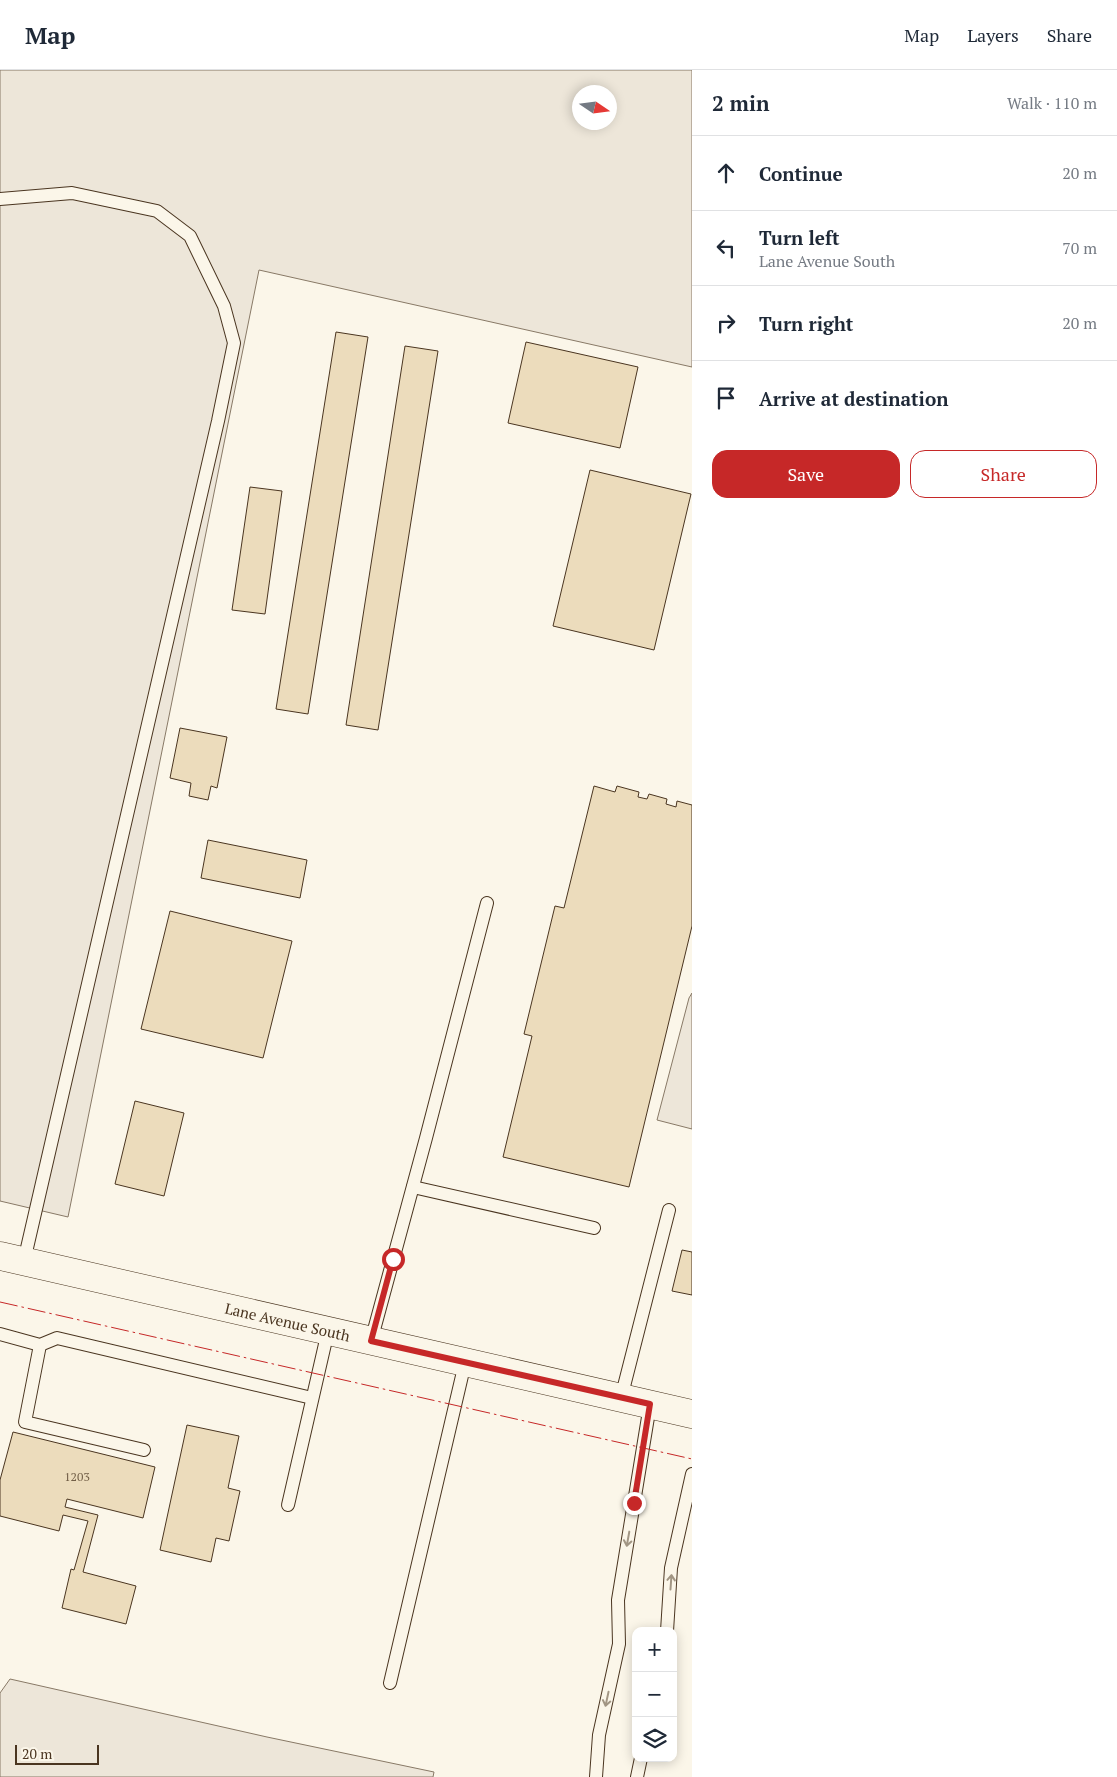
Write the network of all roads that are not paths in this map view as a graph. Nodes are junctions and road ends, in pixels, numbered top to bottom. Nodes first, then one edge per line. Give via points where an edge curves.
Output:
1 (0, 199) edge
2 (487, 903) dead end
3 (413, 1187) junction
4 (669, 1210) dead end
5 (594, 1228) dead end
6 (12, 1258) edge
7 (328, 1331) junction
8 (0, 1334) edge
9 (371, 1341) junction
10 (40, 1345) junction
11 (465, 1363) junction
12 (312, 1398) junction
13 (621, 1398) junction
14 (650, 1404) junction
15 (692, 1414) edge
16 (144, 1450) dead end
17 (692, 1474) edge
18 (288, 1505) dead end
19 (667, 1627) edge
20 (390, 1684) dead end
21 (641, 1762) edge
22 (596, 1777) edge
23 (637, 1777) edge

1 - 6 lane via 72,193 157,211 190,236 224,306 234,343 218,421
2 - 3 lane
3 - 5 lane
3 - 9 lane
4 - 13 lane
6 - 7 main road, Lane Avenue South
7 - 9 main road, Lane Avenue South
7 - 12 lane
8 - 10 lane
9 - 11 main road, Lane Avenue South
10 - 12 lane via 57,1338
10 - 16 lane via 25,1422
11 - 13 main road, Lane Avenue South
11 - 20 lane
12 - 18 lane
13 - 14 main road, Lane Avenue South
14 - 15 main road, Lane Avenue South
14 -> 22 lane via 618,1600 619,1644 599,1735
19 -> 17 lane via 672,1568
21 - 23 lane

